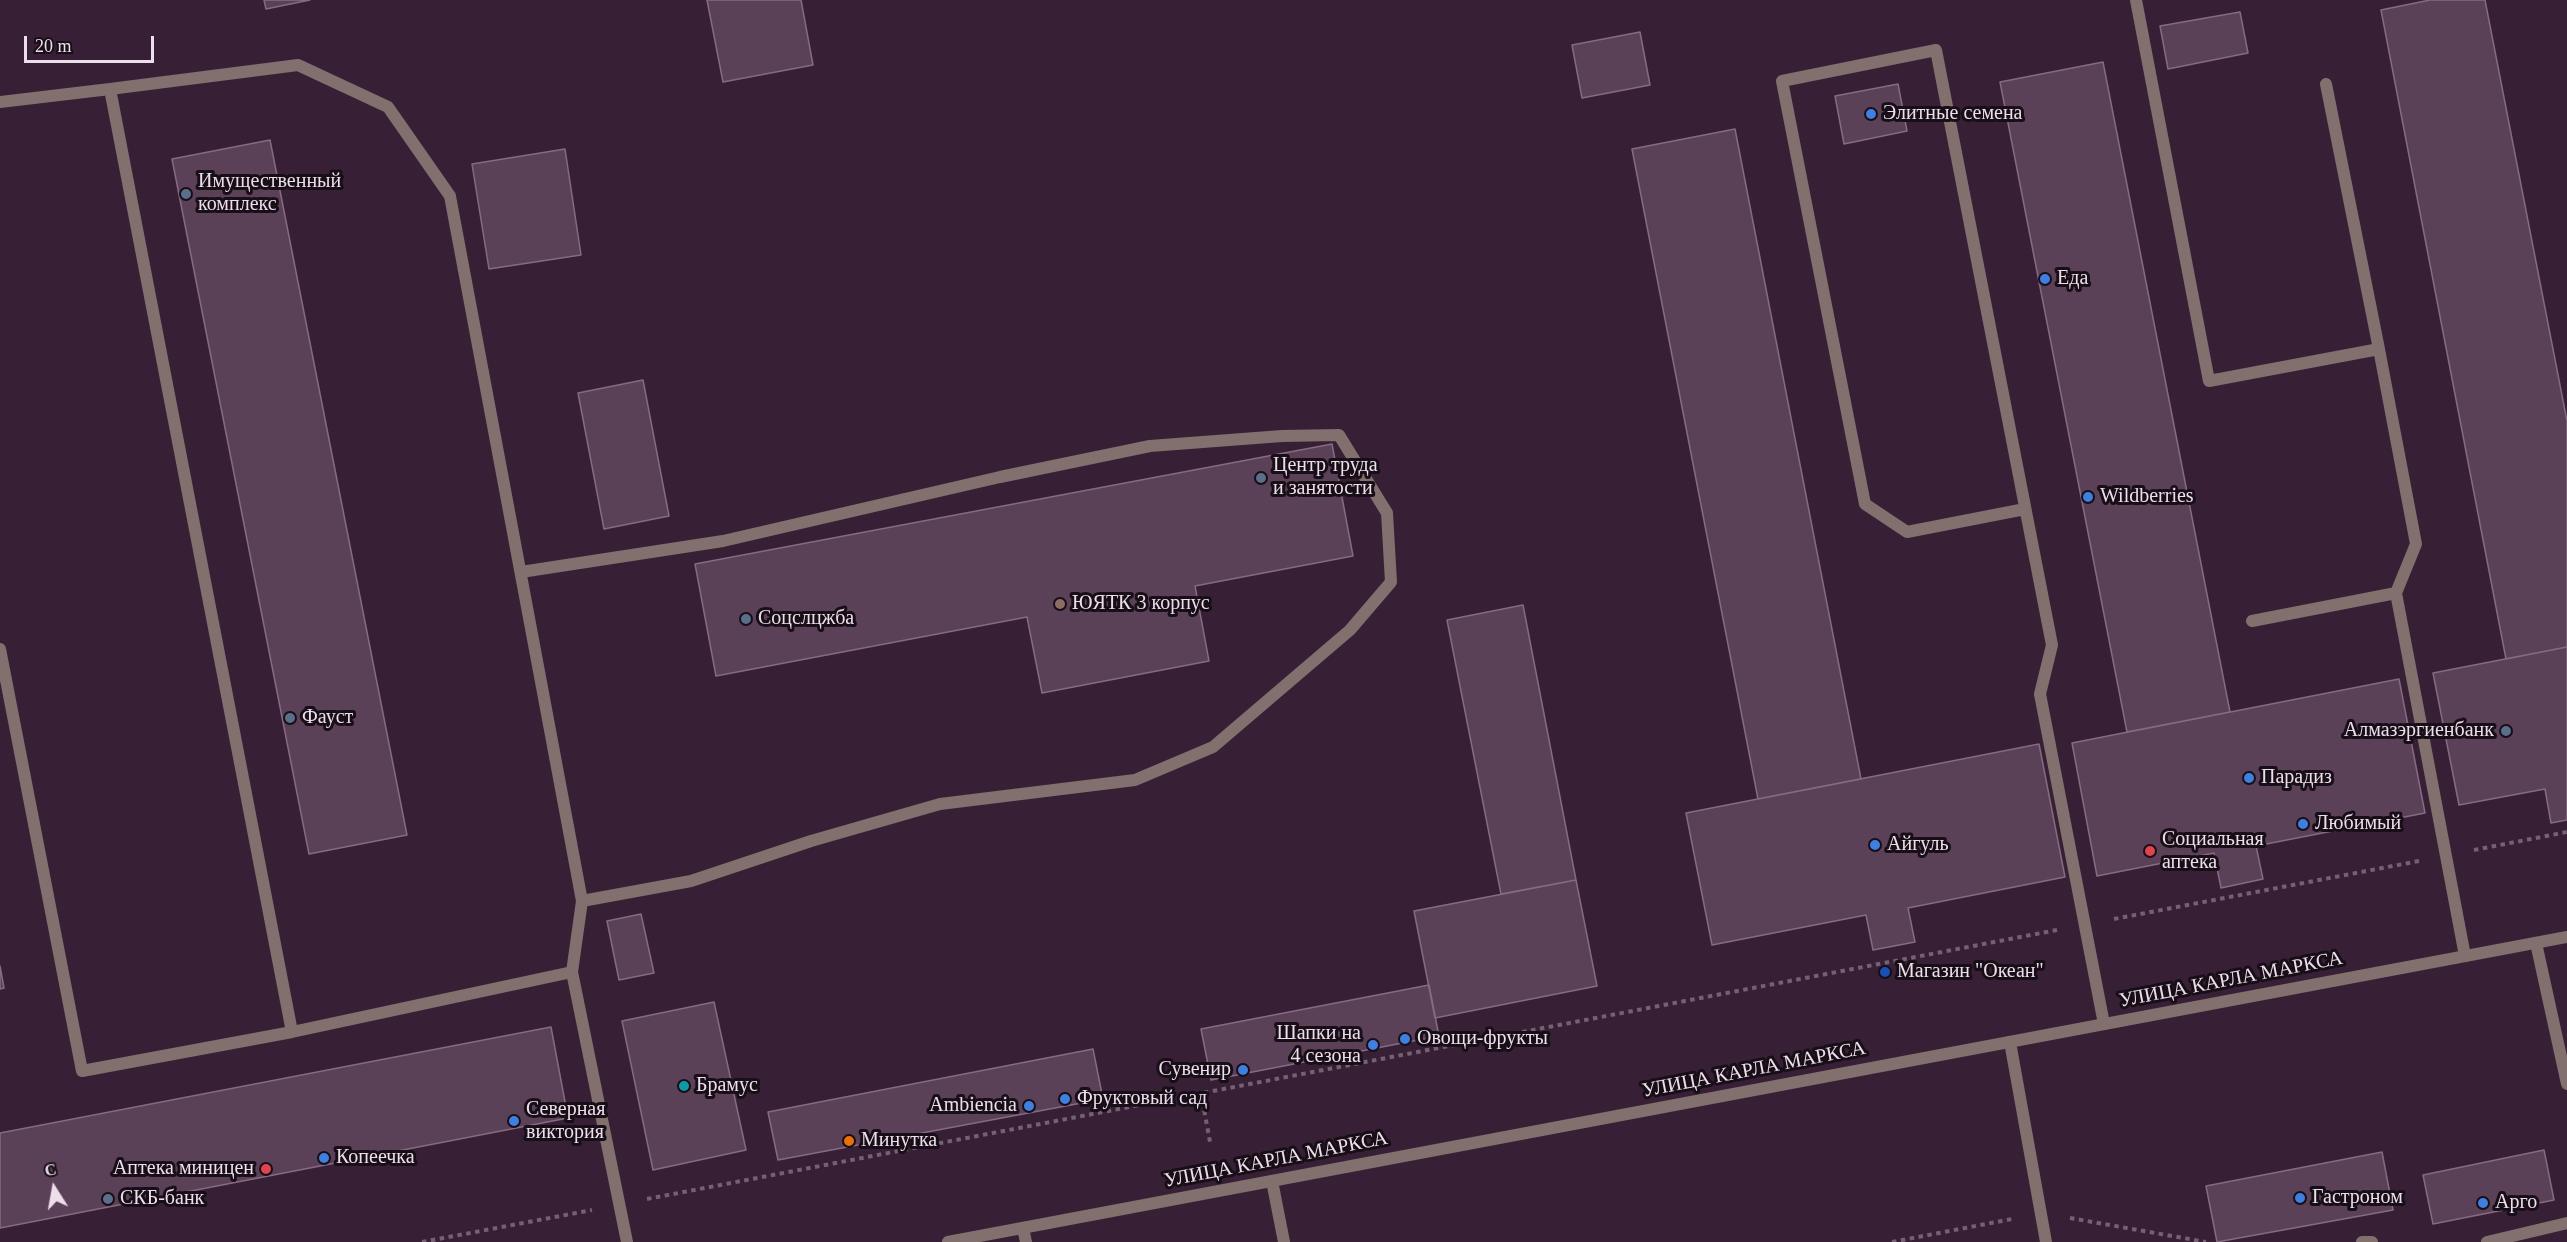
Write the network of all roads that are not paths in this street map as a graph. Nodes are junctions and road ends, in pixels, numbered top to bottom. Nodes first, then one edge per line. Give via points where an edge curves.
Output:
1 (2136, 0) edge
2 (2326, 84) dead end
3 (110, 89) junction
4 (0, 102) edge
5 (2379, 349) junction
6 (2025, 509) junction
7 (520, 572) junction
8 (2396, 593) junction
9 (2252, 621) dead end
10 (0, 649) edge
11 (582, 901) junction
12 (2567, 937) edge
13 (2536, 943) junction
14 (2465, 956) junction
15 (572, 972) junction
16 (2104, 1024) junction
17 (292, 1032) junction
18 (2010, 1042) junction
19 (2567, 1084) edge
20 (1272, 1181) junction
21 (2567, 1223) edge
22 (1023, 1228) junction
23 (627, 1242) edge
24 (948, 1242) edge
25 (1026, 1242) edge
26 (1284, 1242) edge
27 (2046, 1242) edge
28 (2362, 1242) edge
29 (2372, 1242) edge
30 (2487, 1242) edge

1 - 5 street via 2209,381
2 - 5 street
3 - 4 street
3 - 7 street via 298,65 388,107 450,196
3 - 17 street
5 - 8 street via 2416,544
6 - 6 street via 1936,50 1782,81 1864,504 1907,532
6 - 16 street via 2052,645 2040,694
7 - 11 street
7 - 11 street via 723,541 1150,446 1282,435 1339,435 1387,513 1391,582 1350,630 1213,747 1135,780 940,804 811,840 691,881
8 - 9 street
8 - 14 street
10 - 17 street via 82,1071
11 - 15 street
12 - 13 street, УЛИЦА КАРЛА МАРКСА
13 - 14 street, УЛИЦА КАРЛА МАРКСА
13 - 19 street
14 - 16 street, УЛИЦА КАРЛА МАРКСА
15 - 17 street
15 - 23 street
16 - 18 street, УЛИЦА КАРЛА МАРКСА
18 - 20 street, УЛИЦА КАРЛА МАРКСА
18 - 27 street
20 - 22 street, УЛИЦА КАРЛА МАРКСА
20 - 26 street
21 - 30 street
22 - 24 street, УЛИЦА КАРЛА МАРКСА
22 - 25 street
28 - 29 street

